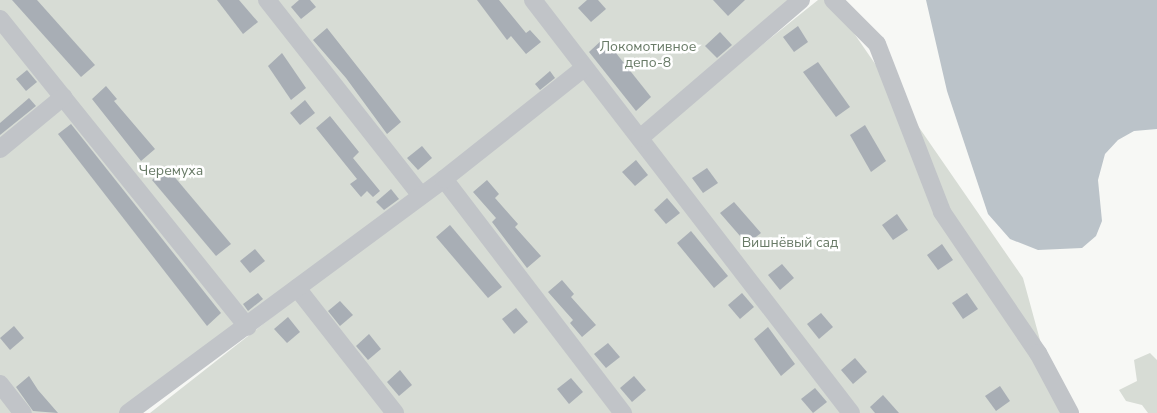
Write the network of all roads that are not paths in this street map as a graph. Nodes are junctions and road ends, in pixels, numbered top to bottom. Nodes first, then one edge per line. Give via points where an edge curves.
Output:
1 (268, 0) edge
2 (533, 0) edge
3 (801, 0) edge
4 (833, 0) edge
5 (0, 19) edge
6 (584, 68) junction
7 (63, 97) junction
8 (640, 138) junction
9 (0, 149) edge
10 (444, 179) junction
11 (421, 196) junction
12 (297, 288) junction
13 (248, 327) junction
14 (0, 384) edge
15 (22, 413) edge
16 (128, 413) edge
17 (395, 413) edge
18 (623, 413) edge
19 (852, 413) edge
20 (1070, 413) edge

1 - 11 lane
2 - 6 lane
3 - 8 lane
4 - 20 lane via 877,44 942,212 1038,353
5 - 7 lane
6 - 8 lane
6 - 10 lane
7 - 9 lane
7 - 13 lane
8 - 19 lane
10 - 11 lane
10 - 18 lane
11 - 12 lane
12 - 13 lane
12 - 17 lane
13 - 16 lane
14 - 15 lane

